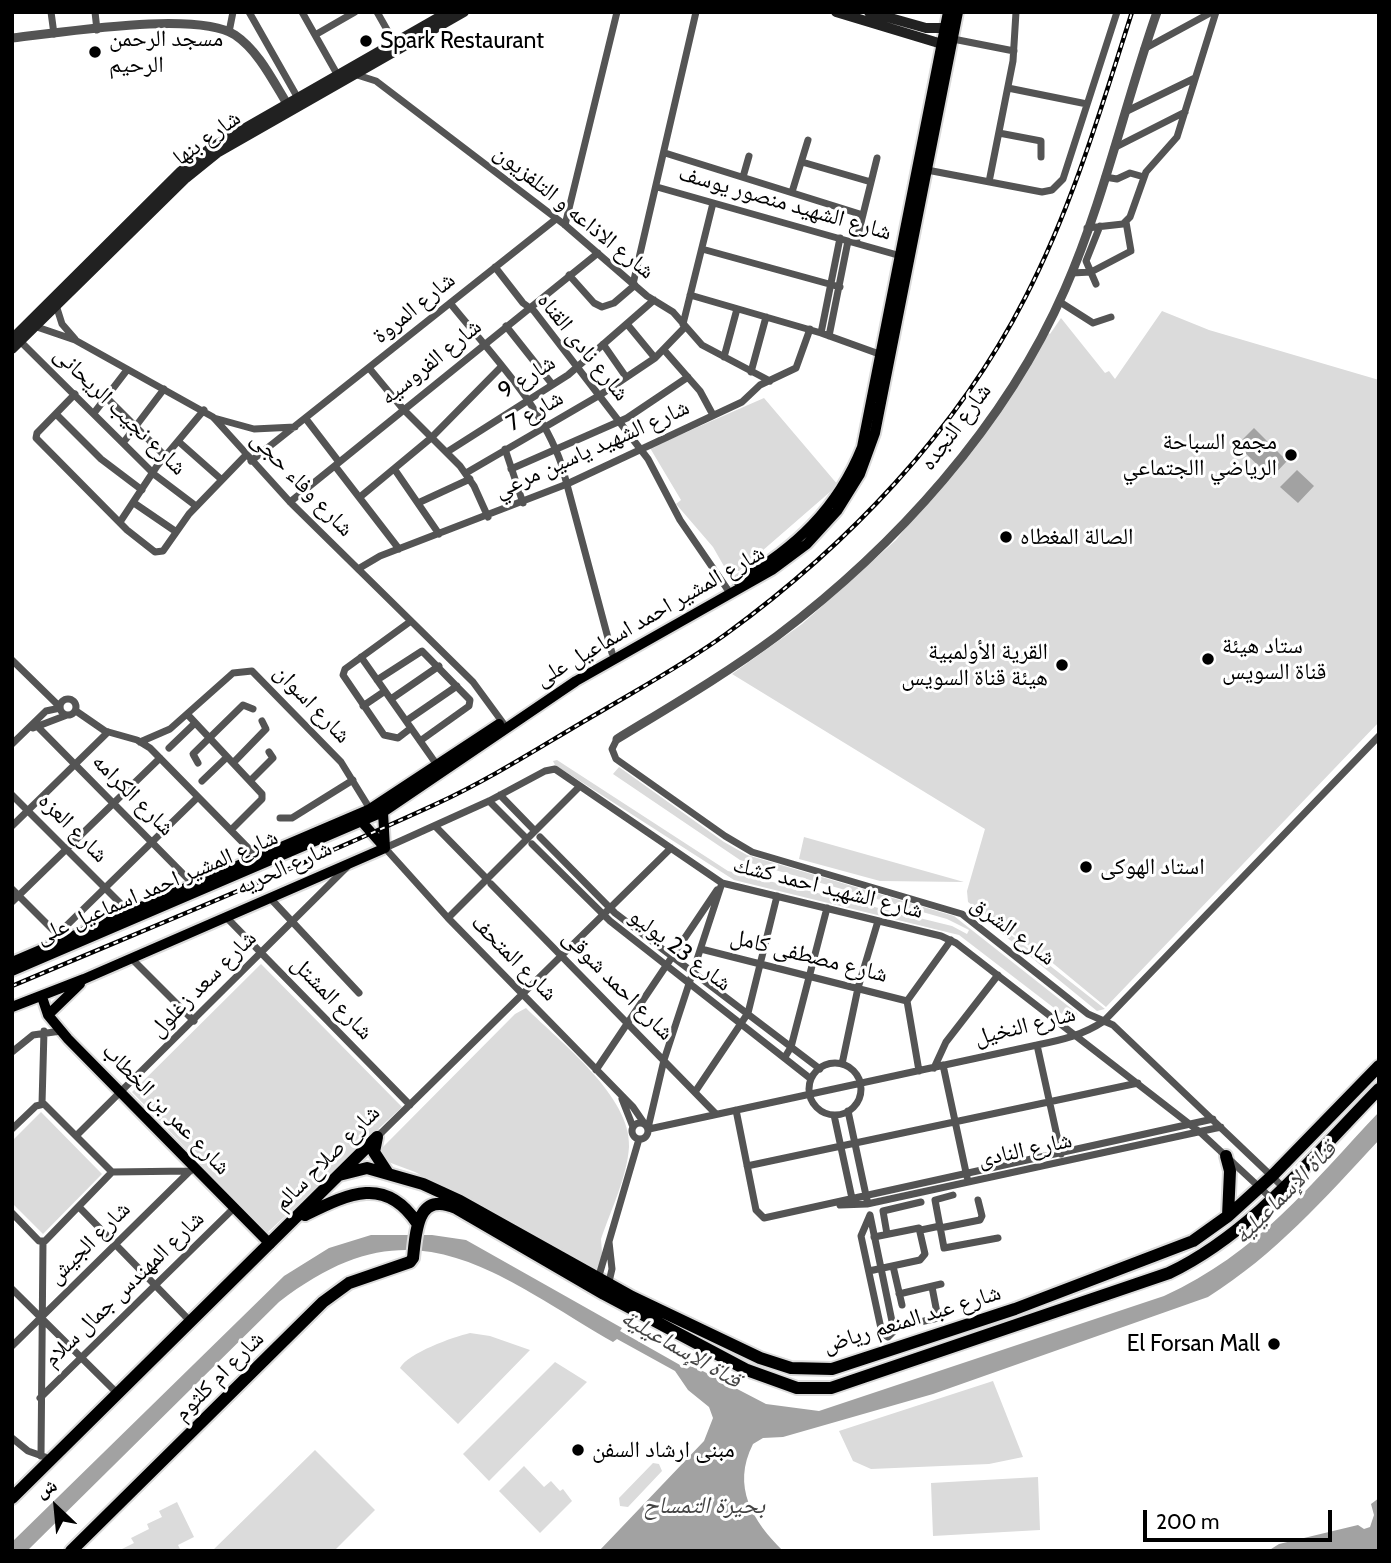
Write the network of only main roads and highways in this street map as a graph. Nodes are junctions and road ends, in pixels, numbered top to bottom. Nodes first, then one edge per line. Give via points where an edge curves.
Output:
1 (447, 12) edge
2 (464, 12) edge
3 (836, 12) edge
4 (869, 12) edge
5 (948, 12) edge
6 (958, 12) edge
7 (885, 18) edge
8 (945, 28) junction
9 (948, 42) junction
10 (299, 99) junction
11 (931, 130) junction
12 (90, 266) junction
13 (30, 325) junction
14 (15, 343) edge
15 (866, 448) junction
16 (644, 637) junction
17 (561, 686) junction
18 (505, 725) junction
19 (383, 812) junction
20 (362, 822) junction
21 (386, 848) junction
22 (260, 861) junction
23 (132, 916) junction
24 (12, 962) edge
25 (12, 971) edge
26 (84, 979) junction
27 (36, 999) junction
28 (12, 1007) edge
29 (12, 1013) edge
30 (48, 1015) junction
31 (1379, 1066) edge
32 (1379, 1089) edge
33 (1345, 1101) junction
34 (1356, 1112) junction
35 (1226, 1156) road end
36 (387, 1172) junction
37 (339, 1175) junction
38 (1228, 1216) junction
39 (294, 1221) junction
40 (417, 1224) junction
41 (270, 1244) junction
42 (601, 1287) junction
43 (1015, 1309) junction
44 (1020, 1325) junction
45 (821, 1370) junction
46 (822, 1389) junction
47 (14, 1493) edge
48 (72, 1551) edge

1 - 10 main road, شارع بنها
2 - 10 main road, شارع بنها
3 - 7 main road
4 - 7 main road
5 - 8 main road, شارع المشير احمد اسماعيل على
6 - 9 main road, شارع المشير احمد اسماعيل على
7 - 8 main road
7 - 9 main road
8 - 9 main road, شارع المشير احمد اسماعيل على
9 - 11 main road, شارع المشير احمد اسماعيل على
10 - 12 main road, شارع بنها via 196,169
11 - 15 main road, شارع المشير احمد اسماعيل على
11 - 15 main road, شارع المشير احمد اسماعيل على via 927,170
12 - 13 main road, شارع بنها
12 - 13 main road, شارع بنها via 56,305
13 - 14 main road, شارع بنها
15 - 16 main road, شارع المشير احمد اسماعيل على via 845,499 818,534 784,562
16 - 17 main road, شارع المشير احمد اسماعيل على
16 - 17 main road, شارع المشير احمد اسماعيل على
17 - 18 main road, شارع المشير احمد اسماعيل على
18 - 19 main road, شارع المشير احمد اسماعيل على
18 - 22 main road, شارع المشير احمد اسماعيل على via 370,809
19 - 20 main road, شارع المشير احمد اسماعيل على
19 - 21 main road
20 - 21 main road
20 - 22 main road, شارع المشير احمد اسماعيل على
21 - 26 main road, شارع الحريه
22 - 23 main road, شارع المشير احمد اسماعيل على
23 - 24 main road, شارع المشير احمد اسماعيل على
23 - 25 main road, شارع المشير احمد اسماعيل على
26 - 27 main road, شارع الحريه
26 - 30 main road
27 - 28 main road, شارع الحريه
27 - 29 main road, شارع الحريه
27 - 30 main road, شارع عمر بن الخطاب
30 - 41 main road, شارع عمر بن الخطاب via 192,1169
31 - 33 highway, شارع عبد المنعم رياض
32 - 34 highway, شارع عبد المنعم رياض
33 - 34 highway
33 - 38 highway, شارع عبد المنعم رياض
34 - 44 highway, شارع عبد المنعم رياض via 1232,1236 1184,1266
35 - 38 highway
36 - 37 highway, شارع عبد المنعم رياض via 358,1168
36 - 37 highway, شارع صلاح سالم via 374,1152 377,1137
36 - 42 highway, شارع عبد المنعم رياض via 460,1200
37 - 39 highway, شارع صلاح سالم
38 - 43 highway, شارع عبد المنعم رياض via 1181,1247
39 - 40 highway via 343,1199 375,1192 402,1204
39 - 41 highway, شارع صلاح سالم
40 - 42 highway, شارع عبد المنعم رياض via 430,1207 449,1205
40 - 48 highway, شارع ام كلثوم via 413,1258 405,1265 349,1283 323,1303
41 - 47 highway, شارع صلاح سالم
42 - 45 highway, شارع عبد المنعم رياض via 760,1358 791,1368
42 - 46 highway, شارع عبد المنعم رياض via 762,1377 797,1388
43 - 44 highway
43 - 45 highway, شارع عبد المنعم رياض via 857,1363
44 - 46 highway, شارع عبد المنعم رياض
45 - 46 highway

